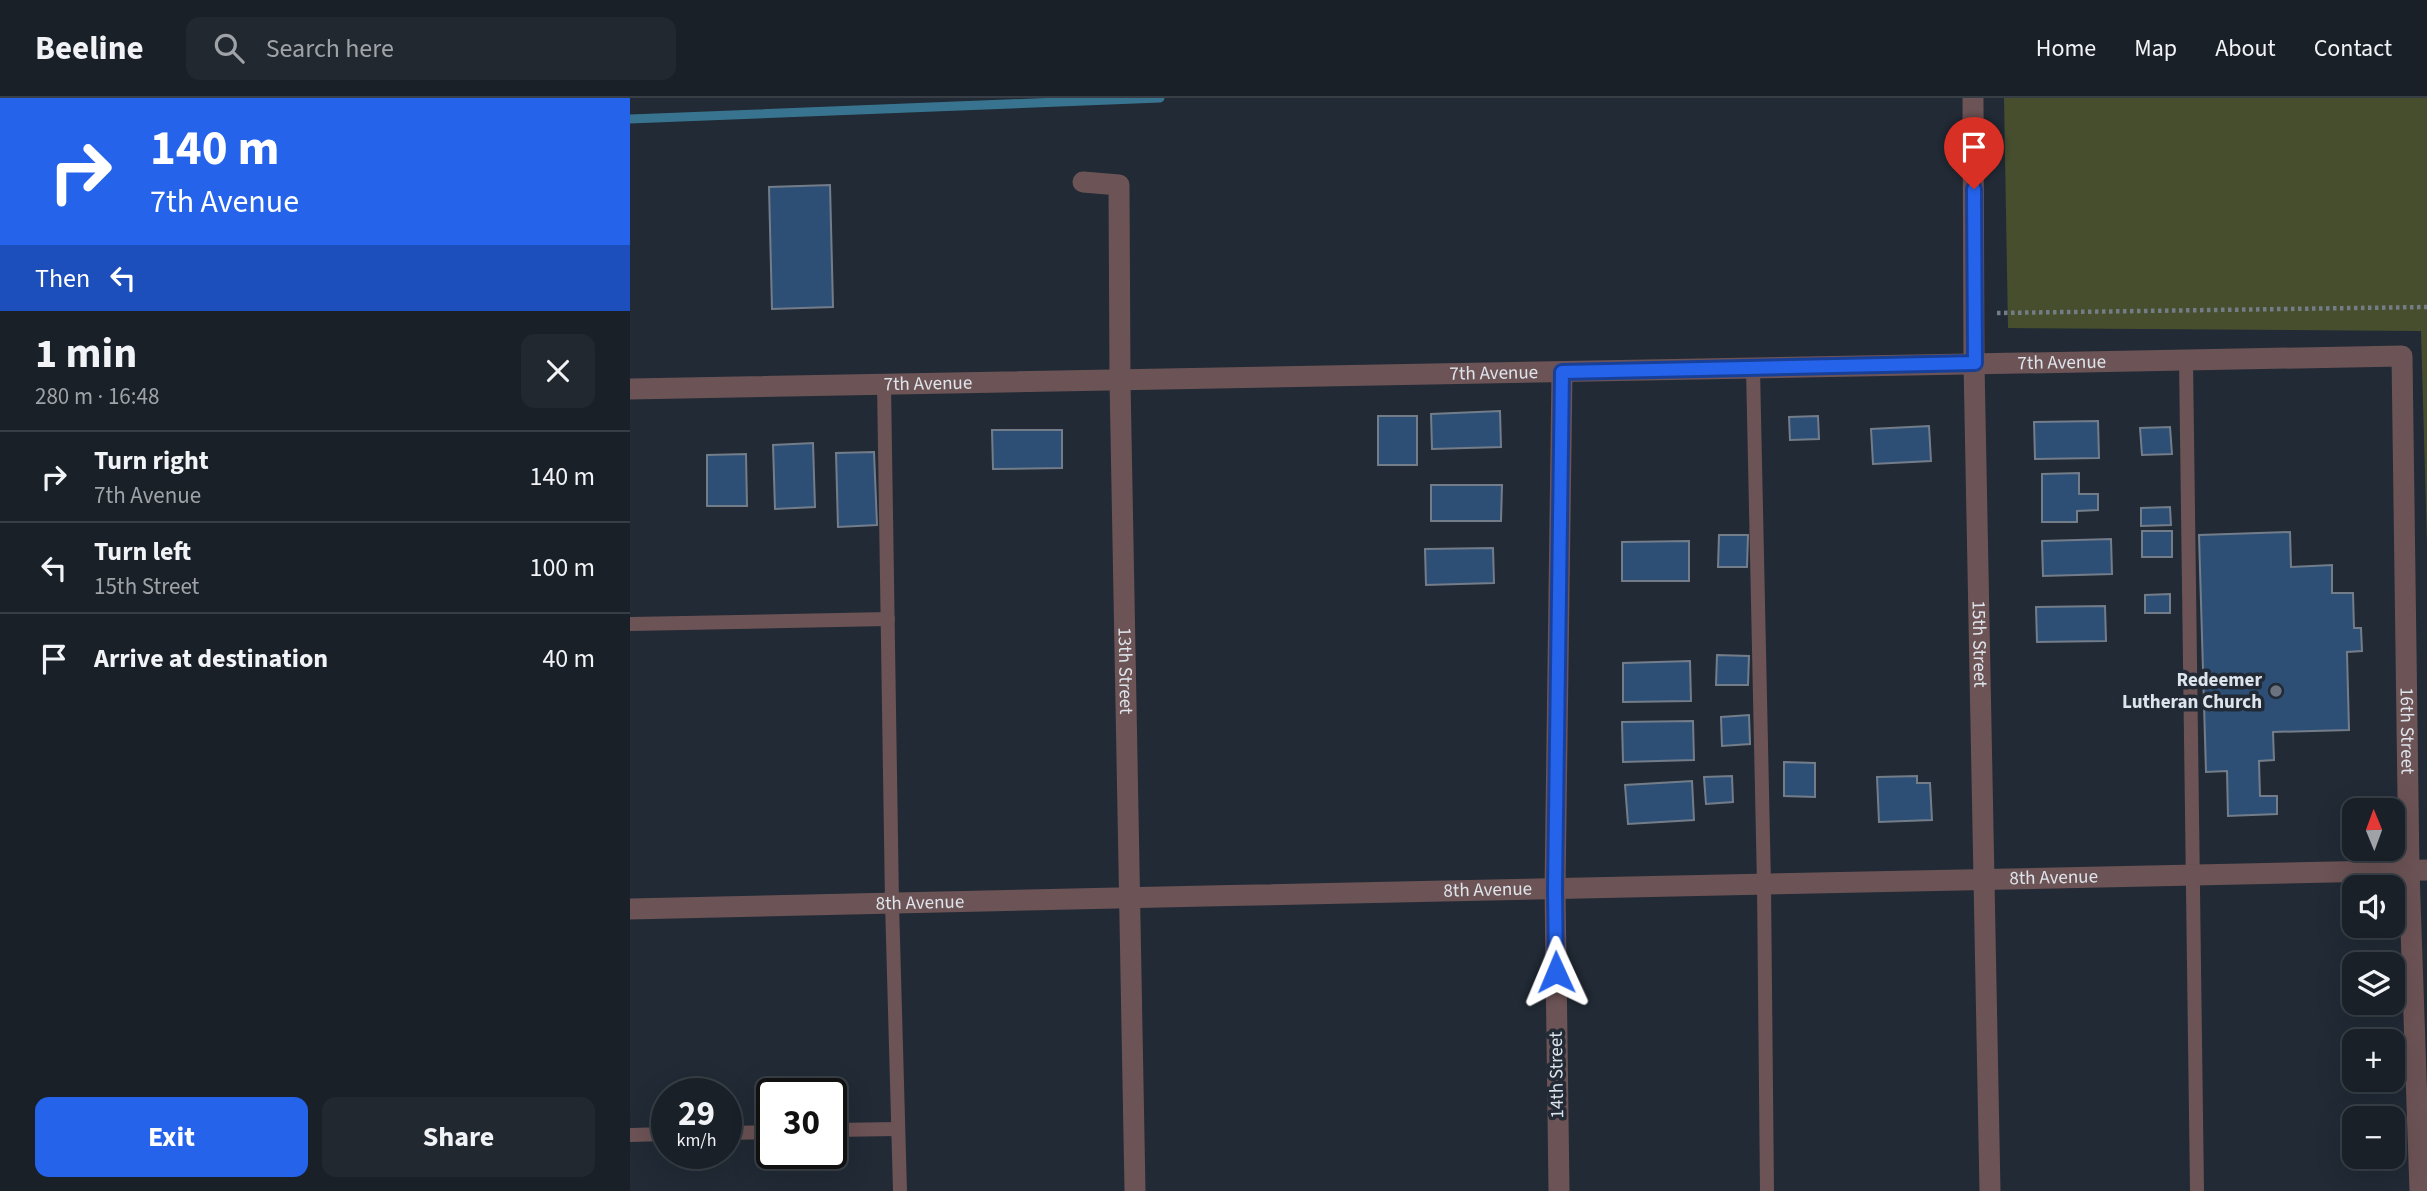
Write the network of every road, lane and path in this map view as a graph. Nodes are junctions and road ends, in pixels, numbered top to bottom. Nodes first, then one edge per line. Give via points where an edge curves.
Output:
1 (1973, 106) edge
2 (1083, 182) dead end
3 (2427, 307) edge
4 (2007, 313) dead end
5 (2402, 356) joint
6 (2186, 360) junction
7 (1975, 363) junction
8 (1753, 368) junction
9 (1562, 372) junction
10 (1120, 380) junction
11 (884, 384) junction
12 (630, 389) edge
13 (888, 619) junction
14 (630, 624) edge
15 (2418, 870) edge
16 (2192, 876) junction
17 (1983, 878) junction
18 (1764, 885) junction
19 (1555, 889) junction
20 (1130, 898) junction
21 (892, 903) junction
22 (630, 909) edge
23 (898, 1129) junction
24 (847, 1130) edge
25 (651, 1134) edge
26 (630, 1135) edge
27 (900, 1191) edge
28 (1135, 1191) edge
29 (1559, 1191) edge
30 (1767, 1191) edge
31 (1990, 1191) edge
32 (2197, 1191) edge
33 (2420, 1191) edge

1 - 7 street, 15th Street
2 - 10 street, 13th Street via 1119,184
3 - 4 path
5 - 6 street, 7th Avenue
5 - 15 street, 16th Street
6 - 7 street, 7th Avenue
6 - 16 lane
7 - 8 street, 7th Avenue
7 - 17 street, 15th Street
8 - 9 street, 7th Avenue
8 - 18 lane
9 - 10 street, 7th Avenue
9 - 19 street, 14th Street
10 - 11 street, 7th Avenue
10 - 20 street, 13th Street
11 - 12 street, 7th Avenue
11 - 13 lane
13 - 14 lane
13 - 21 lane
15 - 16 street, 8th Avenue
15 - 33 street, 16th Street
16 - 17 street, 8th Avenue
16 - 32 lane
17 - 18 street, 8th Avenue
17 - 31 street, 15th Street
18 - 19 street, 8th Avenue
18 - 30 lane
19 - 20 street, 8th Avenue
19 - 29 street, 14th Street
20 - 21 street, 8th Avenue
20 - 28 street, 13th Street
21 - 22 street, 8th Avenue
21 - 23 lane
23 - 24 lane
23 - 27 lane
25 - 26 lane

